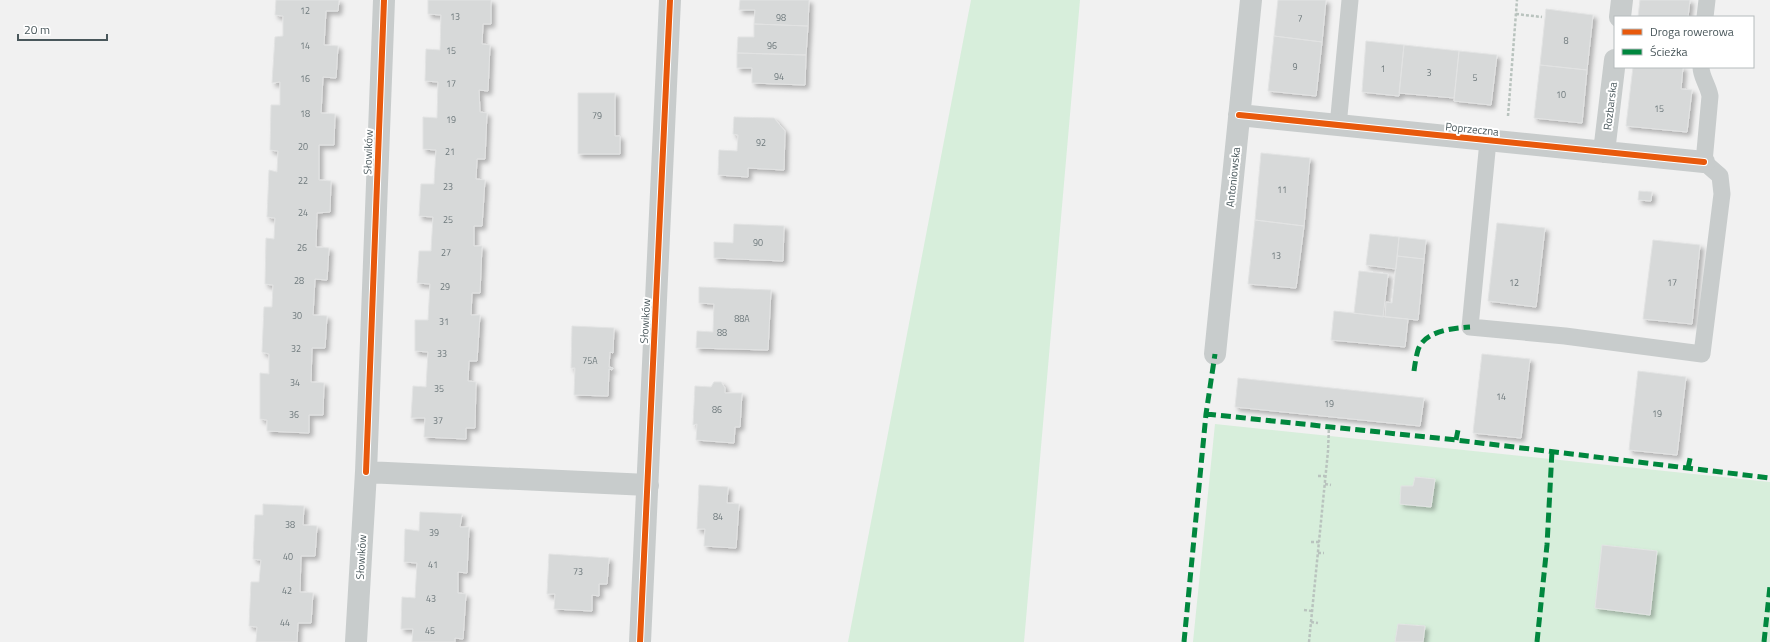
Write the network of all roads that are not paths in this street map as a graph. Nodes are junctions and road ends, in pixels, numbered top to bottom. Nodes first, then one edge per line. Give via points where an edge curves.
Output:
1 (384, 0) edge
2 (670, 0) edge
3 (1251, 0) edge
4 (1350, 0) edge
5 (1622, 0) edge
6 (1707, 0) edge
7 (1620, 16) edge
8 (1705, 16) edge
9 (1614, 68) edge
10 (1701, 68) edge
11 (1239, 115) junction
12 (1338, 126) junction
13 (1496, 142) junction
14 (1604, 152) junction
15 (1704, 162) junction
16 (1215, 354) dead end
17 (366, 472) junction
18 (648, 484) junction
19 (356, 642) edge
20 (640, 642) edge

1 - 17 street, Słowików
2 - 18 street, Słowików
3 - 11 street, Antoniowska
4 - 12 lane
5 - 7 street
6 - 8 lane
9 - 14 street, Rozbarska
10 - 15 lane via 1710,96
11 - 12 street, Poprzeczna
11 - 16 street, Antoniowska
12 - 13 street, Poprzeczna
13 - 14 street, Poprzeczna
13 - 15 lane via 1470,326 1702,354 1722,194 1720,176
14 - 15 street, Poprzeczna
17 - 18 street
17 - 19 street, Słowików
18 - 20 street, Słowików

